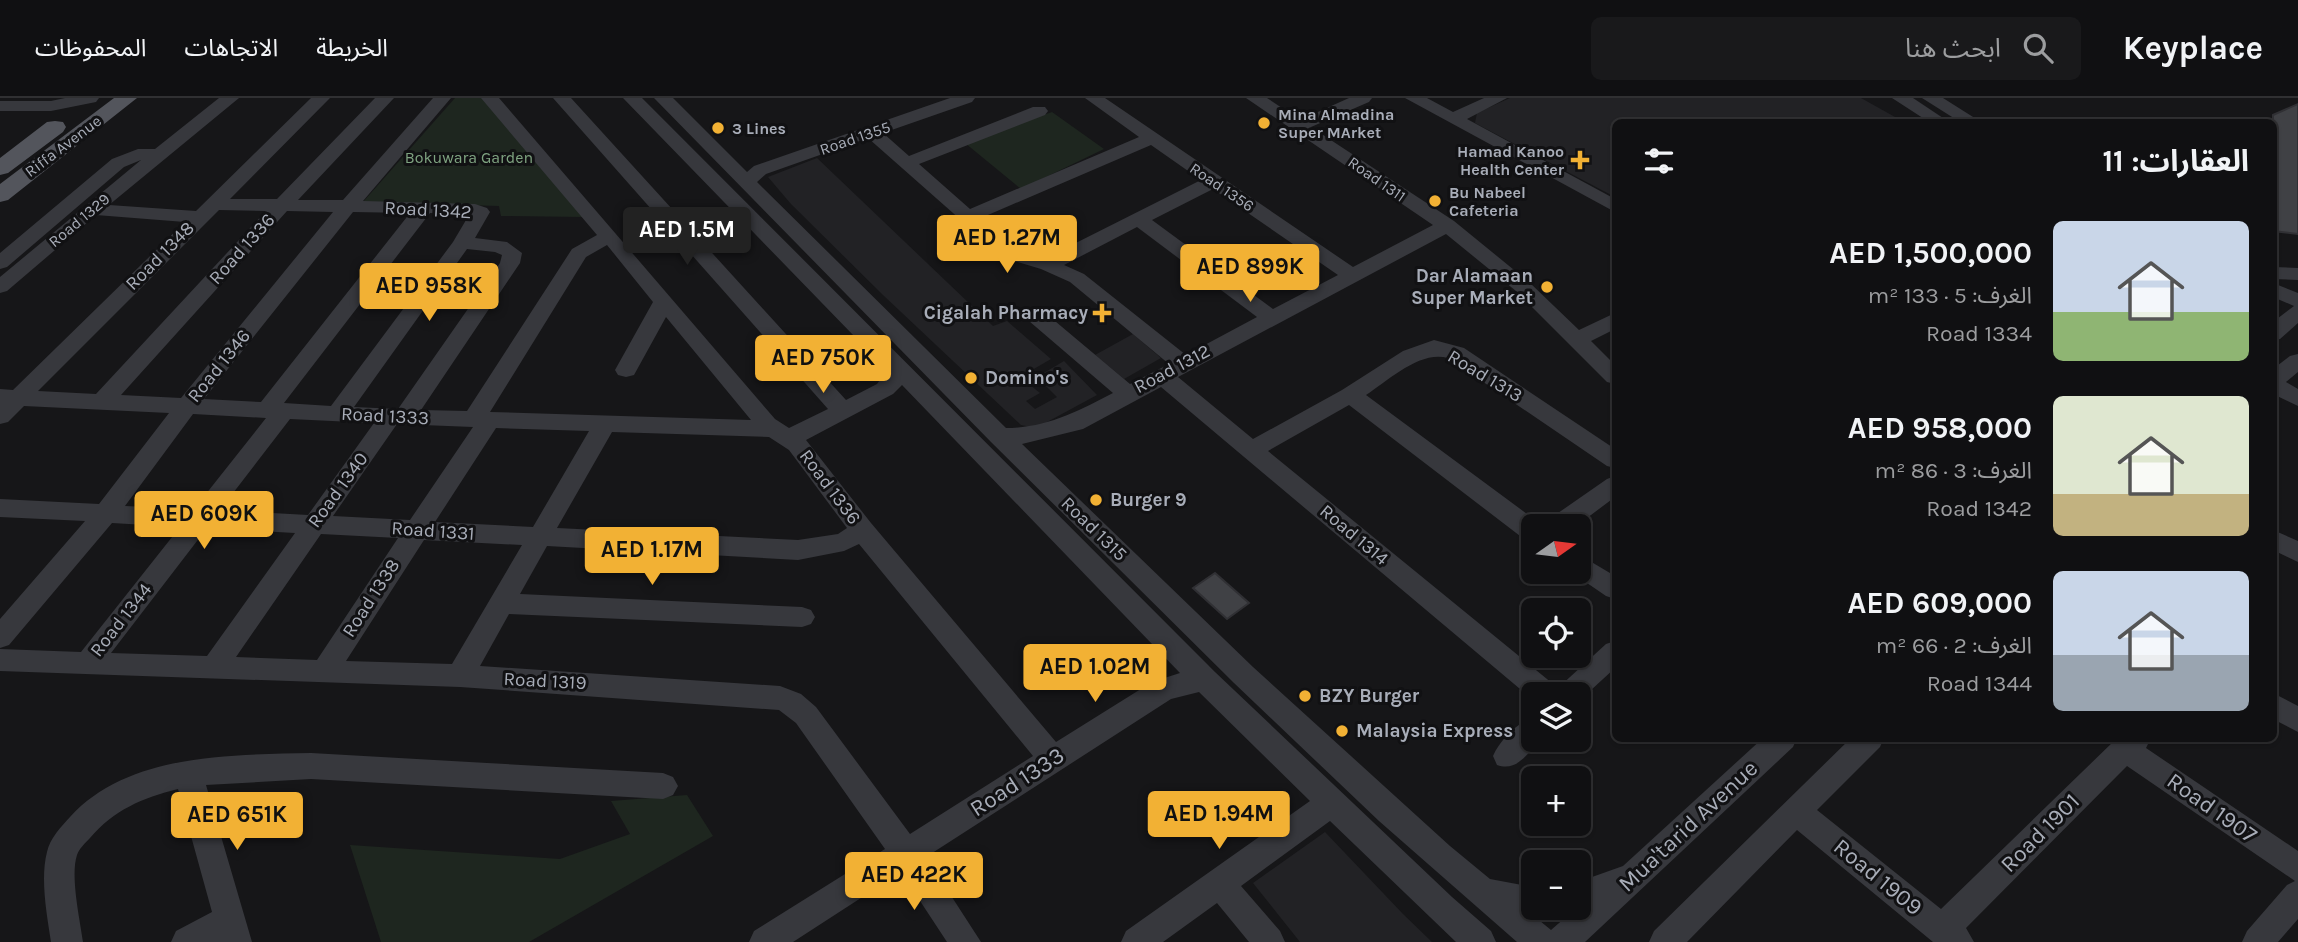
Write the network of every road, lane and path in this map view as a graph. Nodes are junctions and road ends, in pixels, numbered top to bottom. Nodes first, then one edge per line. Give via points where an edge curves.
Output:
1 (92, 98) edge
2 (127, 98) edge
3 (230, 98) edge
4 (321, 98) edge
5 (385, 98) edge
6 (442, 98) edge
7 (490, 98) edge
8 (562, 98) edge
9 (632, 98) edge
10 (663, 98) edge
11 (966, 98) edge
12 (1094, 98) edge
13 (1255, 98) edge
14 (1267, 98) edge
15 (1363, 98) edge
16 (1413, 98) edge
17 (1498, 98) edge
18 (1887, 98) edge
19 (1905, 101) edge
20 (0, 106) edge
21 (1039, 111) dead end
22 (1933, 114) edge
23 (1957, 119) edge
24 (1453, 120) junction
25 (1306, 123) junction
26 (872, 133) junction
27 (1152, 138) junction
28 (158, 155) junction
29 (906, 163) junction
30 (0, 168) edge
31 (1214, 181) junction
32 (746, 182) junction
33 (0, 195) edge
34 (1612, 204) edge
35 (280, 207) junction
36 (347, 208) junction
37 (424, 208) junction
38 (92, 209) junction
39 (206, 211) junction
40 (967, 217) junction
41 (1138, 219) junction
42 (1438, 219) junction
43 (609, 236) junction
44 (462, 243) junction
45 (0, 263) edge
46 (1048, 265) junction
47 (2277, 273) edge
48 (2298, 274) edge
49 (1351, 275) junction
50 (0, 287) edge
51 (2277, 293) edge
52 (664, 302) junction
53 (2277, 308) edge
54 (2297, 312) edge
55 (1036, 316) dead end
56 (1271, 317) junction
57 (1612, 322) edge
58 (2277, 330) edge
59 (1577, 340) junction
60 (2298, 361) edge
61 (1172, 369) junction
62 (626, 370) dead end
63 (1612, 374) edge
64 (906, 379) junction
65 (2277, 379) edge
66 (2277, 385) edge
67 (1127, 393) junction
68 (1350, 394) junction
69 (9, 398) edge
70 (2298, 398) edge
71 (102, 402) junction
72 (187, 406) junction
73 (842, 410) junction
74 (276, 411) junction
75 (337, 414) junction
76 (0, 416) edge
77 (398, 417) junction
78 (482, 419) junction
79 (1075, 423) junction
80 (604, 425) junction
81 (780, 433) junction
82 (999, 436) junction
83 (1251, 450) junction
84 (1018, 455) junction
85 (1612, 458) edge
86 (989, 462) junction
87 (1612, 487) edge
88 (0, 508) edge
89 (107, 512) junction
90 (1575, 514) edge
91 (202, 517) junction
92 (314, 523) junction
93 (1521, 523) edge
94 (415, 530) junction
95 (862, 530) junction
96 (539, 537) junction
97 (2277, 541) edge
98 (2298, 552) edge
99 (1591, 573) edge
100 (1612, 587) edge
101 (500, 603) junction
102 (802, 617) dead end
103 (0, 637) edge
104 (1181, 655) junction
105 (1612, 655) edge
106 (0, 660) edge
107 (88, 663) junction
108 (214, 667) junction
109 (324, 672) junction
110 (460, 676) junction
111 (1205, 680) junction
112 (1531, 682) edge
113 (1582, 682) edge
114 (1162, 690) junction
115 (2277, 707) edge
116 (2298, 720) edge
117 (1521, 741) edge
118 (1779, 742) edge
119 (1866, 742) edge
120 (2131, 744) edge
121 (1507, 756) dead end
122 (1053, 759) junction
123 (189, 776) junction
124 (663, 786) dead end
125 (1333, 802) junction
126 (1797, 812) junction
127 (906, 853) junction
128 (1651, 861) junction
129 (2298, 868) edge
130 (1219, 883) junction
131 (1480, 892) junction
132 (1591, 892) edge
133 (2298, 895) edge
134 (1521, 900) edge
135 (1441, 908) junction
136 (233, 931) edge
137 (1951, 935) edge
138 (67, 942) edge
139 (187, 942) edge
140 (765, 942) edge
141 (965, 942) edge
142 (1136, 942) edge
143 (1269, 942) edge
144 (1458, 942) edge
145 (1480, 942) edge
146 (1541, 942) edge
147 (1562, 942) edge
148 (1665, 942) edge
149 (2258, 942) edge

1 - 20 street via 51,106
1 - 30 main road, Riffa Avenue
2 - 33 main road, Riffa Avenue
3 - 28 street, Road 1329
4 - 39 street, Road 1348
5 - 35 street, Road 1336
6 - 36 street, Road 1346
7 - 43 street, Road 1336
8 - 73 street
9 - 64 street, Road 1315
10 - 32 street, Road 1315
11 - 26 street, Road 1355
12 - 27 street, Road 1356
13 - 42 street, Road 1311
14 - 25 street, Road 1311
15 - 25 street
16 - 24 street
17 - 24 street
18 - 19 street
19 - 22 street
21 - 29 street
22 - 23 street
24 - 34 street
25 - 42 street, Road 1311 via 1412,193
26 - 29 street, Road 1314
26 - 32 street, Road 1355 via 760,170
27 - 31 street, Road 1356
27 - 40 street
28 - 38 street, Road 1329
28 - 45 street, Road 1329 via 138,154 118,163
29 - 40 street, Road 1314
31 - 41 street
31 - 49 street, Road 1356
32 - 82 street, Road 1315
35 - 36 street, Road 1342
35 - 39 street, Road 1342
35 - 71 street, Road 1336
36 - 37 street, Road 1342
36 - 72 street, Road 1346
37 - 44 street, Road 1342 via 480,212
37 - 74 street, Road 1344
38 - 39 street, Road 1342
38 - 50 street, Road 1329
39 - 69 street, Road 1348
40 - 46 street, Road 1314 via 1011,254
41 - 46 street
41 - 56 street
42 - 49 street, Road 1312
42 - 59 street, Road 1311 via 1523,287
43 - 52 street, Road 1336
43 - 78 street, Road 1338 via 579,253
44 - 75 street, Road 1342
44 - 77 street, Road 1340 via 500,246 512,253 510,263
46 - 61 street, Road 1314 via 1077,278
47 - 48 street
49 - 56 street, Road 1312
51 - 54 street
52 - 62 street
52 - 81 street, Road 1336
53 - 54 street
54 - 58 street
55 - 67 street
56 - 61 street, Road 1312
57 - 59 street
59 - 63 street, Road 1311
60 - 65 street
61 - 67 street, Road 1312
61 - 83 street, Road 1314
64 - 73 street, Road 1333
64 - 86 street, Road 1315
66 - 70 street
67 - 79 street, Road 1312
68 - 83 street, Road 1313
68 - 85 street, Road 1313 via 1434,347 1456,353
68 - 93 street
69 - 71 street, Road 1333
69 - 76 street, Road 1348
71 - 72 street, Road 1333
72 - 74 street, Road 1333
72 - 89 street, Road 1346
73 - 81 street, Road 1333
74 - 75 street, Road 1333
74 - 91 street, Road 1344
75 - 77 street, Road 1333
77 - 78 street, Road 1333
77 - 92 street, Road 1340
78 - 80 street, Road 1333
78 - 94 street, Road 1338
79 - 82 street, Road 1312 via 1022,436
79 - 84 street, Road 1312 via 1051,443
80 - 81 street, Road 1333
80 - 96 street
81 - 95 street, Road 1336 via 797,444
82 - 84 street, Road 1315
83 - 112 street, Road 1314
84 - 86 street, Road 1312
84 - 131 street, Road 1315 via 1354,779
86 - 104 street, Road 1315
87 - 90 street
88 - 89 street, Road 1331
89 - 91 street, Road 1331
89 - 103 street, Road 1346
91 - 92 street, Road 1331
91 - 107 street, Road 1344
92 - 94 street, Road 1331
92 - 108 street, Road 1340
94 - 96 street, Road 1331
94 - 109 street, Road 1338
95 - 96 street, Road 1331 via 844,542 799,550
95 - 122 street, Road 1336
96 - 101 street
97 - 98 street
99 - 100 street
101 - 102 street
101 - 110 street
104 - 111 street, Road 1315
104 - 114 street, Road 1333
105 - 113 street
106 - 107 street, Road 1319
107 - 108 street, Road 1319
108 - 109 street, Road 1319
109 - 110 street, Road 1319
110 - 127 street, Road 1319 via 791,702 806,715
111 - 114 street, Road 1333
111 - 125 street, Road 1315
114 - 122 street, Road 1333
115 - 116 street
117 - 121 street
118 - 128 street, Mua'tarid Avenue
119 - 126 street
120 - 129 street, Road 1907
120 - 137 street, Road 1901
122 - 127 street, Road 1333
123 - 124 street via 311,766
123 - 136 street
123 - 138 street via 138,786 105,802 84,819 62,850
125 - 130 street
125 - 135 street, Road 1315
126 - 137 street, Road 1909
126 - 148 street
127 - 140 street, Road 1333
127 - 141 street, Road 1319
128 - 132 street
128 - 147 street, Mua'tarid Avenue
130 - 142 street
130 - 143 street
131 - 134 street
131 - 146 street, Road 1315
133 - 149 street
135 - 144 street
135 - 145 street, Road 1315
136 - 139 street

